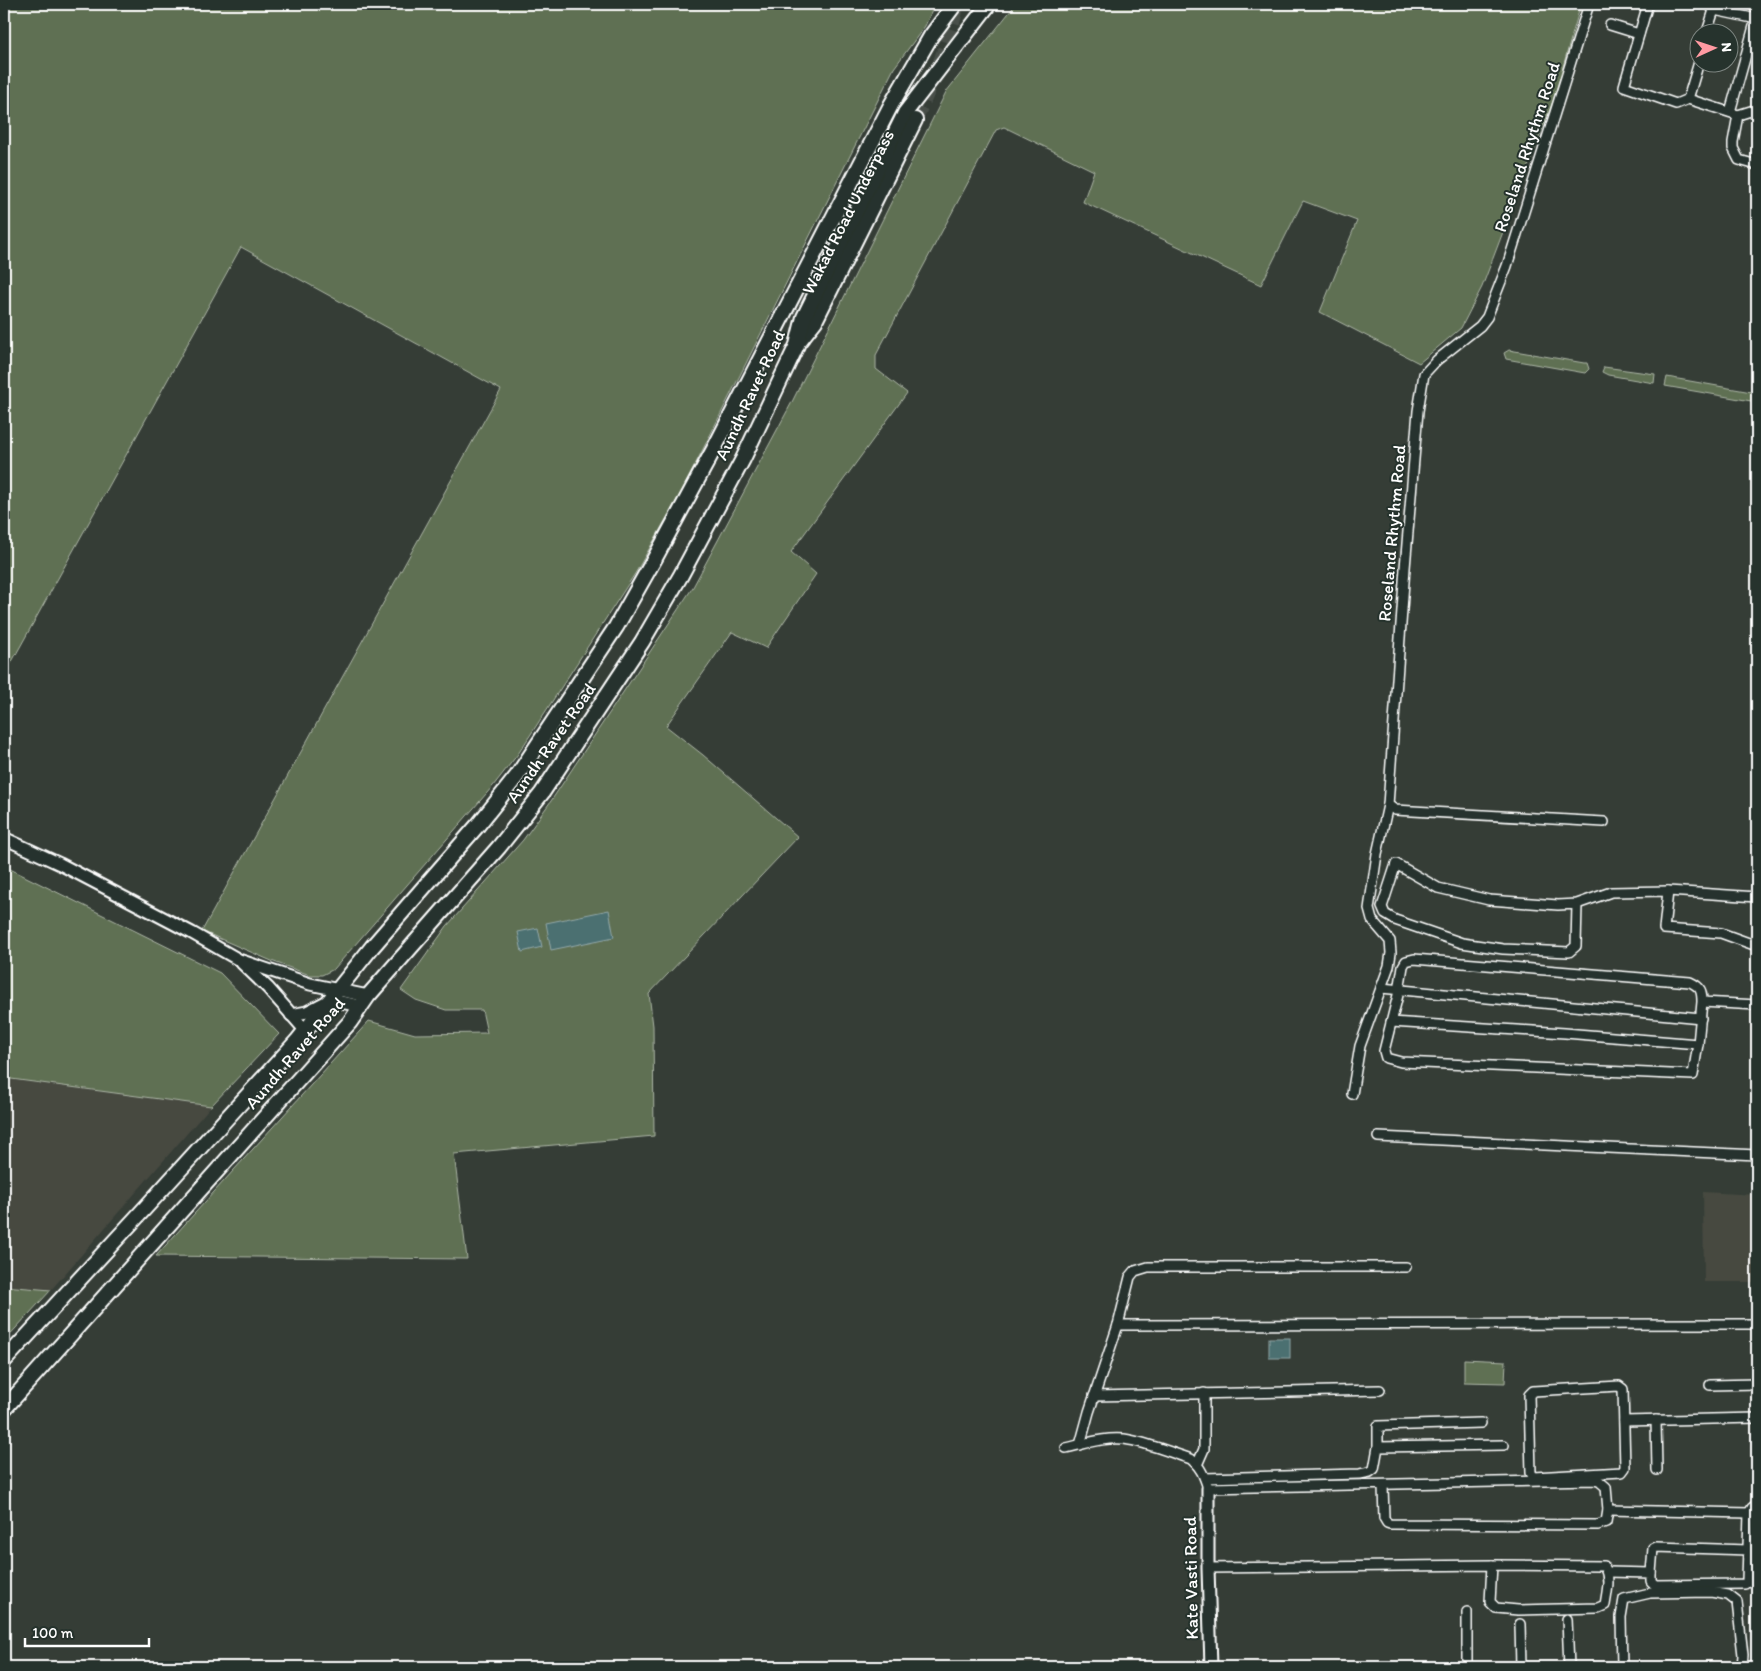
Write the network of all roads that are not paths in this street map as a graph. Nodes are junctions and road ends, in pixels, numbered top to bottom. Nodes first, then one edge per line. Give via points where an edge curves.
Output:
1 (943, 4) edge
2 (955, 4) edge
3 (989, 4) edge
4 (1589, 4) edge
5 (1648, 4) edge
6 (1711, 7) edge
7 (1757, 19) edge
8 (1709, 22) edge
9 (1610, 25) dead end
10 (1639, 34) junction
11 (931, 36) junction
12 (1695, 72) edge
13 (1688, 99) junction
14 (1757, 109) edge
15 (1734, 114) junction
16 (915, 120) tunnel mouth
17 (1757, 165) edge
18 (797, 345) junction
19 (1388, 805) junction
20 (1604, 822) dead end
21 (4, 838) edge
22 (1668, 890) junction
23 (1757, 897) edge
24 (1577, 904) junction
25 (1757, 946) edge
26 (239, 960) junction
27 (1381, 988) junction
28 (340, 989) junction
29 (1399, 991) junction
30 (330, 1000) junction
31 (364, 1001) junction
32 (1702, 1002) junction
33 (1757, 1006) edge
34 (291, 1015) junction
35 (1701, 1018) junction
36 (1391, 1022) junction
37 (305, 1030) junction
38 (1698, 1044) junction
39 (1352, 1094) dead end
40 (1378, 1137) dead end
41 (1757, 1155) edge
42 (1406, 1267) dead end
43 (1757, 1324) edge
44 (1118, 1325) junction
45 (4, 1361) edge
46 (1757, 1384) edge
47 (1710, 1385) dead end
48 (1380, 1390) dead end
49 (1204, 1394) junction
50 (1094, 1396) junction
51 (4, 1409) edge
52 (1757, 1418) edge
53 (1656, 1420) junction
54 (1624, 1421) junction
55 (1481, 1423) dead end
56 (1080, 1445) junction
57 (1504, 1445) dead end
58 (1378, 1447) junction
59 (1066, 1448) dead end
60 (1197, 1465) junction
61 (1657, 1470) dead end
62 (1206, 1483) junction
63 (1383, 1486) junction
64 (1757, 1504) edge
65 (1608, 1510) junction
66 (1749, 1513) junction
67 (1748, 1550) junction
68 (1492, 1565) junction
69 (1208, 1568) junction
70 (1608, 1572) junction
71 (1651, 1573) junction
72 (1467, 1612) dead end
73 (1567, 1619) dead end
74 (1520, 1624) dead end
75 (1211, 1667) edge
76 (1467, 1667) edge
77 (1521, 1667) edge
78 (1568, 1667) edge
79 (1622, 1667) edge
80 (1742, 1667) edge

1 - 11 main road
2 - 11 main road, Aundh Ravet Road
3 - 18 main road, Aundh Ravet Road via 905,113 804,317
4 - 19 street, Roseland Rhythm Road via 1487,317 1424,374 1418,411
5 - 10 street
6 - 7 street
6 - 8 street
7 - 15 street
9 - 10 street
10 - 13 street via 1624,86 1676,104
11 - 28 main road, Aundh Ravet Road via 891,105 715,447 616,627 517,776
12 - 13 street
13 - 15 street
14 - 15 street
15 - 17 street via 1733,148 1738,160
16 - 18 main road, Wakad Road Underpass via 814,322
18 - 31 main road, Aundh Ravet Road via 686,566 600,706 542,793 499,847
19 - 20 street via 1396,810
19 - 27 street, Roseland Rhythm Road via 1369,909 1372,920 1390,941 1389,966
21 - 26 street via 60,864
22 - 23 street
22 - 24 street via 1611,892
22 - 25 street via 1664,929 1721,933
24 - 24 street via 1576,946 1570,952 1503,949 1462,943 1395,920 1385,914 1382,907 1396,864 1438,888 1489,900 1558,906
26 - 28 street via 310,984
26 - 34 street
27 - 29 street
27 - 39 street, Roseland Rhythm Road via 1360,1046
28 - 30 main road, Aundh Ravet Road
28 - 31 street
29 - 32 street via 1403,966 1406,961 1414,959 1690,982 1702,991
29 - 35 street
29 - 36 street
30 - 31 street
30 - 34 street via 308,1012
30 - 37 main road, Aundh Ravet Road
31 - 51 main road, Aundh Ravet Road via 350,1022
32 - 33 street
32 - 35 street
34 - 37 street
35 - 38 street
36 - 38 street
36 - 38 street via 1384,1051 1386,1058 1408,1062 1693,1075
37 - 45 main road, Aundh Ravet Road
40 - 41 street
42 - 44 street via 1141,1268 1130,1277
43 - 44 street
44 - 50 street
46 - 47 street
48 - 49 street
49 - 50 street
49 - 60 street via 1204,1449
50 - 56 street
52 - 53 street
53 - 54 street
53 - 61 street
54 - 54 street via 1623,1389 1619,1386 1533,1390 1529,1395 1531,1473 1534,1477 1622,1472 1625,1468
55 - 58 street via 1378,1426
56 - 59 street
56 - 60 street via 1123,1439 1191,1459
57 - 58 street
58 - 62 street via 1374,1469 1366,1474
60 - 62 street
62 - 63 street
62 - 69 street, Kate Vasti Road
63 - 65 street via 1594,1480 1606,1487
63 - 65 street via 1384,1518 1390,1524 1598,1526 1606,1522
64 - 66 street
65 - 66 street
66 - 67 street
67 - 71 street via 1656,1547 1653,1548
67 - 71 street via 1745,1584 1655,1584 1651,1581
68 - 69 street
68 - 70 street via 1604,1566
68 - 70 street via 1490,1602 1496,1608 1511,1609 1603,1607
69 - 75 street, Kate Vasti Road
70 - 71 street
72 - 76 street
73 - 78 street
74 - 77 street
79 - 80 street via 1624,1599 1650,1593 1702,1592 1728,1595 1737,1602

